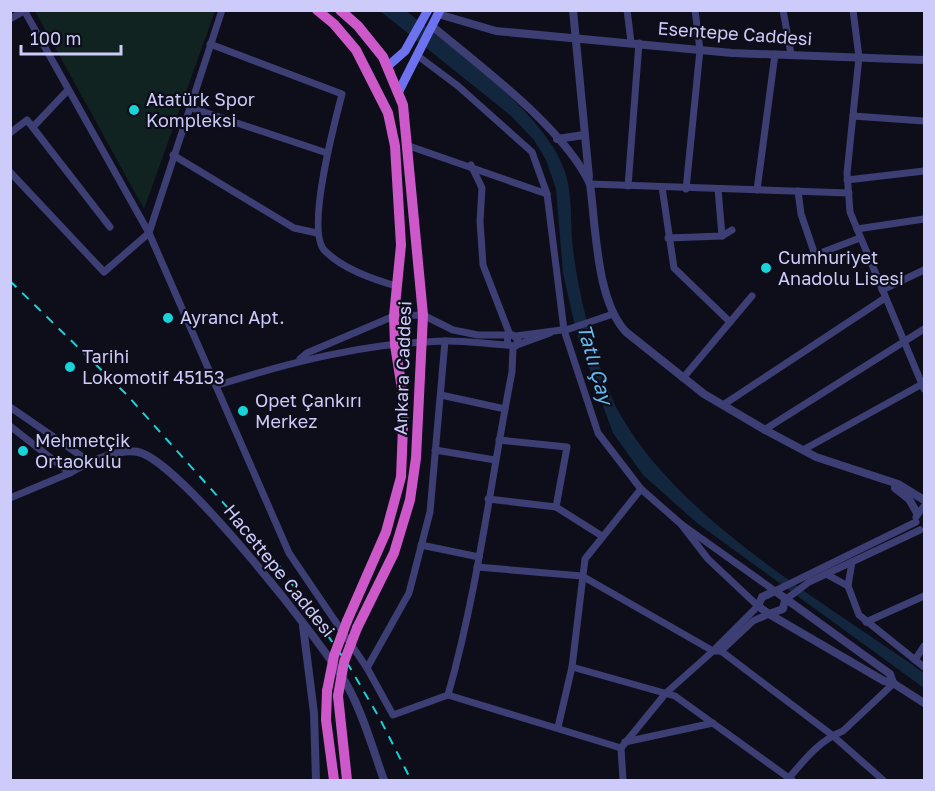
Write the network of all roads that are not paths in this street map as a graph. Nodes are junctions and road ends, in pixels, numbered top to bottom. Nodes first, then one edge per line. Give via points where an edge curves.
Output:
1 (222, 10) edge
2 (317, 10) edge
3 (340, 10) edge
4 (573, 10) edge
5 (627, 10) edge
6 (695, 10) edge
7 (783, 10) edge
8 (853, 10) edge
9 (24, 11) edge
10 (439, 12) edge
11 (425, 14) edge
12 (10, 18) edge
13 (432, 27) junction
14 (576, 37) junction
15 (635, 43) junction
16 (210, 44) junction
17 (700, 50) junction
18 (419, 53) junction
19 (775, 54) junction
20 (791, 54) junction
21 (859, 57) junction
22 (924, 60) edge
23 (388, 66) junction
24 (68, 90) junction
25 (399, 91) junction
26 (189, 107) junction
27 (853, 116) junction
28 (924, 122) edge
29 (33, 128) junction
30 (10, 133) edge
31 (584, 135) junction
32 (557, 139) junction
33 (409, 146) junction
34 (327, 153) junction
35 (173, 155) junction
36 (471, 165) junction
37 (924, 171) edge
38 (10, 172) edge
39 (847, 180) junction
40 (590, 184) junction
41 (628, 186) junction
42 (662, 187) junction
43 (686, 189) junction
44 (718, 189) junction
45 (757, 190) junction
46 (798, 191) junction
47 (849, 193) junction
48 (547, 194) junction
49 (924, 219) edge
50 (110, 227) dead end
51 (857, 229) junction
52 (732, 230) dead end
53 (149, 233) junction
54 (317, 233) junction
55 (722, 236) junction
56 (668, 238) junction
57 (860, 238) junction
58 (924, 270) edge
59 (396, 286) junction
60 (882, 290) junction
61 (752, 296) dead end
62 (885, 298) junction
63 (613, 314) junction
64 (423, 315) junction
65 (394, 316) junction
66 (730, 322) junction
67 (924, 329) edge
68 (563, 330) junction
69 (511, 336) junction
70 (903, 340) junction
71 (445, 341) junction
72 (423, 343) junction
73 (395, 345) junction
74 (512, 346) junction
75 (298, 360) junction
76 (683, 378) junction
77 (924, 385) edge
78 (218, 386) junction
79 (441, 395) junction
80 (723, 405) junction
81 (10, 407) edge
82 (505, 409) junction
83 (10, 426) edge
84 (764, 430) junction
85 (499, 440) junction
86 (435, 450) junction
87 (803, 450) junction
88 (495, 460) junction
89 (90, 462) junction
90 (866, 472) junction
91 (70, 473) junction
92 (641, 489) junction
93 (10, 498) edge
94 (488, 499) junction
95 (924, 500) edge
96 (924, 506) edge
97 (556, 507) junction
98 (916, 518) junction
99 (681, 524) junction
100 (922, 532) edge
101 (602, 536) junction
102 (421, 545) junction
103 (479, 557) junction
104 (852, 562) junction
105 (477, 567) junction
106 (826, 574) junction
107 (582, 576) junction
108 (848, 586) junction
109 (778, 590) junction
110 (924, 596) edge
111 (787, 598) junction
112 (758, 606) junction
113 (769, 614) junction
114 (302, 622) junction
115 (866, 622) junction
116 (924, 646) edge
117 (717, 651) junction
118 (915, 660) junction
119 (572, 667) junction
120 (924, 667) edge
121 (367, 668) junction
122 (894, 683) junction
123 (666, 693) junction
124 (448, 695) junction
125 (924, 703) edge
126 (712, 723) junction
127 (558, 727) junction
128 (832, 735) junction
129 (623, 745) junction
130 (790, 779) edge
131 (316, 780) edge
132 (334, 780) edge
133 (347, 780) edge
134 (384, 780) edge
135 (623, 780) edge
136 (884, 780) edge

1 - 16 street
2 - 59 highway via 360,56 390,122 401,244
3 - 23 highway, Ankara Caddesi via 371,41
4 - 14 street
5 - 15 street
6 - 17 street
7 - 20 street
8 - 21 street
9 - 12 street
9 - 24 street
10 - 13 main road
10 - 14 street, Esentepe Caddesi via 496,31
11 - 23 main road via 402,55
13 - 18 main road
13 - 32 street via 528,108
14 - 15 street, Esentepe Caddesi
14 - 31 street
15 - 17 street, Esentepe Caddesi
15 - 41 street
16 - 26 street
16 - 34 street via 342,94
17 - 19 street, Esentepe Caddesi
17 - 43 street
18 - 25 main road
18 - 48 street via 532,152
19 - 20 street, Esentepe Caddesi
19 - 45 street
20 - 21 street, Esentepe Caddesi
21 - 22 street, Esentepe Caddesi
21 - 27 street
23 - 25 highway, Ankara Caddesi
24 - 29 street
24 - 53 street
25 - 33 highway, Ankara Caddesi
26 - 34 street
26 - 35 street
27 - 28 street
27 - 39 street
29 - 30 street via 27,120
29 - 50 street
31 - 32 street
31 - 40 street
32 - 40 street
33 - 36 street
33 - 64 highway, Ankara Caddesi
34 - 54 street
35 - 53 street
35 - 54 street via 294,228
36 - 48 street
36 - 69 street via 482,188 483,265
37 - 39 street
38 - 53 street via 104,272
39 - 47 street
40 - 41 street
40 - 63 street via 603,281
41 - 42 street
42 - 43 street
42 - 56 street
43 - 44 street
44 - 45 street
44 - 55 street
45 - 46 street
46 - 47 street
46 - 57 street via 801,214 815,255
47 - 51 street via 850,212
48 - 68 street
49 - 51 street
51 - 57 street
52 - 55 street
53 - 78 street
54 - 59 street via 324,250 370,279
55 - 56 street
56 - 66 street via 677,273
57 - 60 street
58 - 60 street
59 - 65 highway
60 - 62 street
61 - 66 street
62 - 70 street
62 - 80 street
63 - 68 street
63 - 76 street via 626,332
64 - 65 street
64 - 69 street via 453,330
64 - 72 highway, Ankara Caddesi
65 - 73 highway
65 - 75 street
66 - 76 street
67 - 70 street
68 - 69 street
68 - 74 street
68 - 92 street via 598,433
69 - 74 street
69 - 74 street
70 - 77 street
70 - 84 street
71 - 72 street
71 - 74 street
71 - 79 street
72 - 73 street
72 - 133 highway, Ankara Caddesi, bridge via 410,500 394,553 345,656 338,696
73 - 75 street
73 - 132 highway, bridge via 404,402 399,490 386,532 334,656 326,720
74 - 82 street
75 - 78 street
76 - 80 street
77 - 87 street
78 - 121 street via 289,553
79 - 82 street
79 - 86 street
80 - 84 street
81 - 89 street
82 - 85 street
83 - 91 street
84 - 87 street
85 - 88 street
85 - 97 street via 567,447
86 - 88 street
86 - 102 street via 430,512
87 - 90 street
88 - 94 street
89 - 91 street
89 - 114 street, Hacettepe Caddesi via 131,452 160,463 200,500
90 - 95 street via 898,484
90 - 98 street via 904,494
91 - 93 street
92 - 99 street
92 - 101 street
94 - 97 street
94 - 103 street
96 - 98 street
97 - 101 street
98 - 100 street
98 - 109 street
99 - 109 street
99 - 112 street via 708,559
100 - 104 street
101 - 107 street via 585,559
102 - 103 street
102 - 121 street via 409,593
103 - 105 street
104 - 106 street
104 - 108 street
105 - 107 street
105 - 124 street
106 - 108 street
106 - 111 street
107 - 117 street
107 - 119 street
108 - 115 street via 859,615
109 - 111 street
109 - 112 street via 762,597
110 - 115 street
111 - 113 street via 783,609
111 - 122 street via 890,674
112 - 113 street
112 - 117 street
113 - 117 street via 753,621
113 - 122 street via 884,681
114 - 131 street via 314,719
114 - 134 street, Hacettepe Caddesi via 347,685
115 - 118 street
116 - 118 street
117 - 123 street
117 - 128 street
118 - 120 street
119 - 123 street
119 - 127 street
121 - 124 street via 393,715
122 - 125 street
122 - 128 street via 843,731
123 - 126 street
123 - 129 street
124 - 127 street
126 - 129 street
126 - 130 street
127 - 129 street
128 - 130 street
128 - 136 street
129 - 135 street

